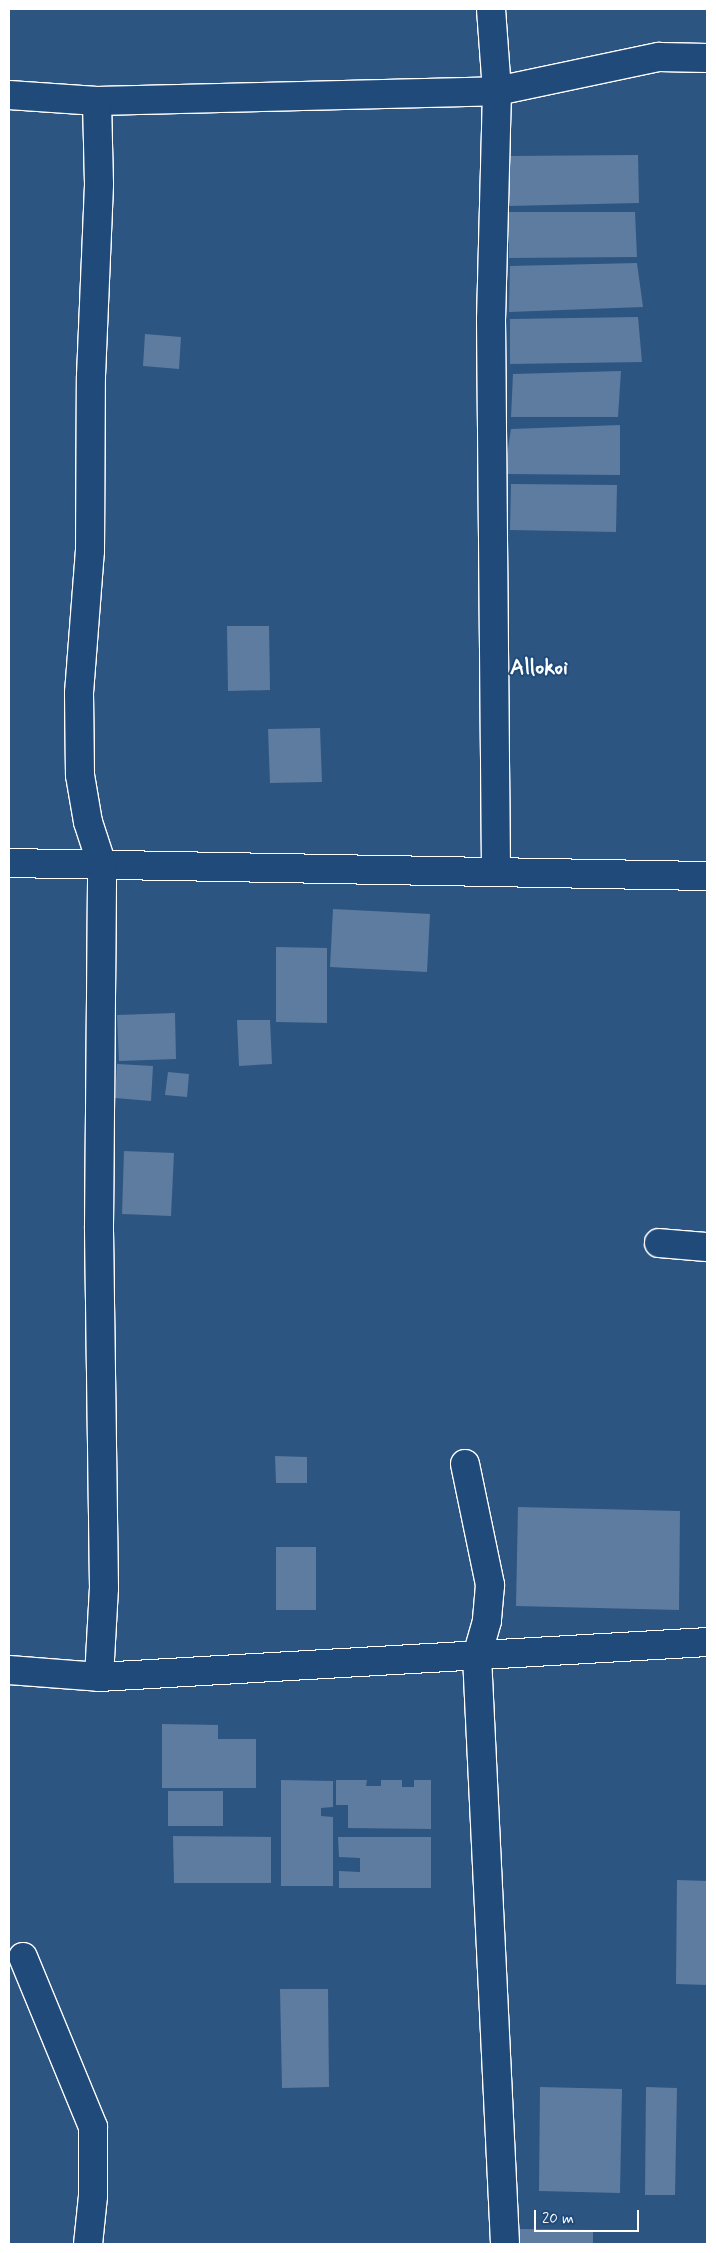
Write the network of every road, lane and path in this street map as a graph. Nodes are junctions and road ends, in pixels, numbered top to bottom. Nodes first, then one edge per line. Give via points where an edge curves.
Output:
1 (492, 9) edge
2 (707, 58) edge
3 (497, 91) junction
4 (9, 95) edge
5 (97, 100) junction
6 (9, 863) edge
7 (102, 866) junction
8 (496, 871) junction
9 (707, 876) edge
10 (659, 1243) dead end
11 (707, 1247) edge
12 (465, 1464) dead end
13 (707, 1642) edge
14 (477, 1656) junction
15 (9, 1670) edge
16 (99, 1677) junction
17 (23, 1957) dead end
18 (88, 2244) edge
19 (505, 2244) edge

1 - 3 street
2 - 3 street via 659,57
3 - 5 street
3 - 8 street via 491,319
4 - 5 street
5 - 7 street via 99,184 91,376 90,551 79,693 80,776 88,822
6 - 7 street
7 - 8 street
7 - 16 street via 99,1226 104,1588
8 - 9 street
10 - 11 street
12 - 14 street via 490,1585 487,1621
13 - 14 street
14 - 16 street
14 - 19 street
15 - 16 street
17 - 18 street via 93,2127 93,2196

